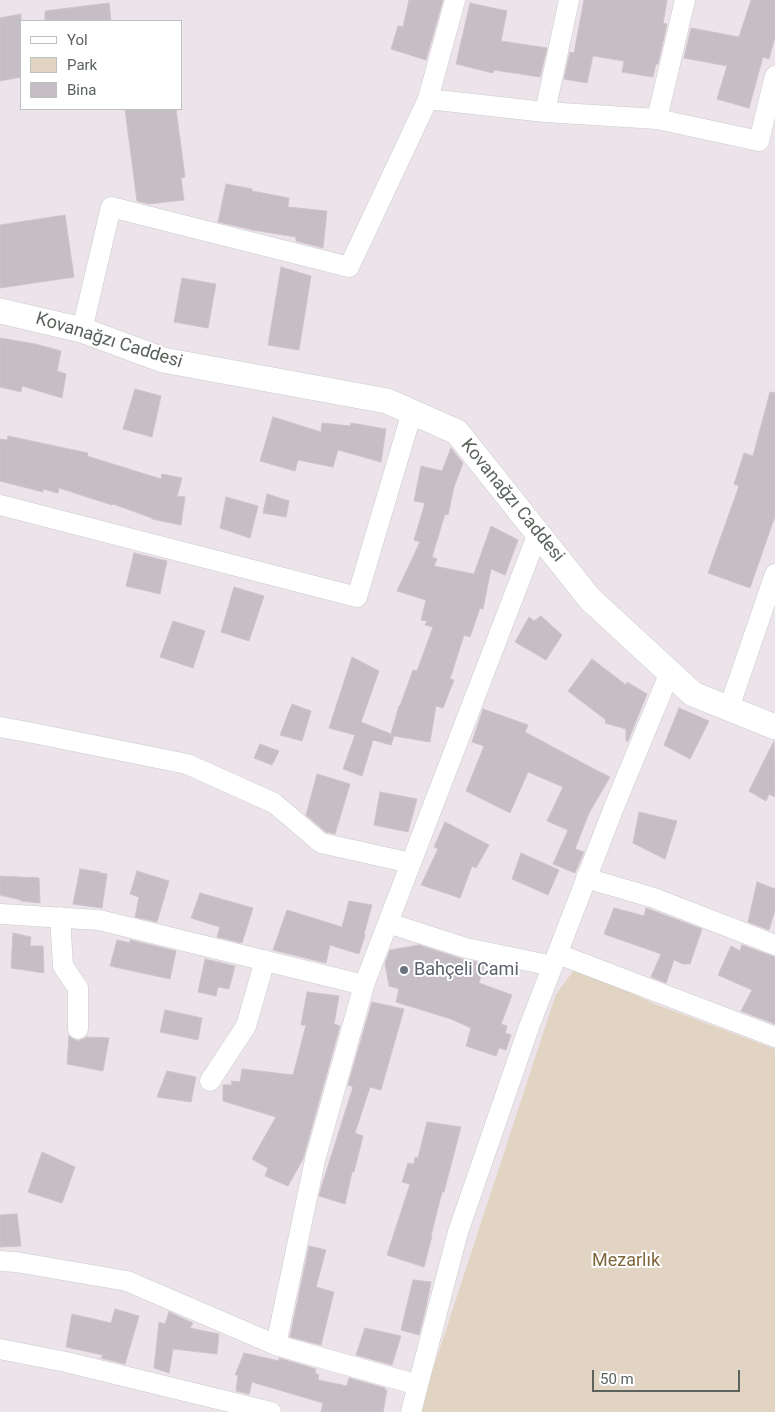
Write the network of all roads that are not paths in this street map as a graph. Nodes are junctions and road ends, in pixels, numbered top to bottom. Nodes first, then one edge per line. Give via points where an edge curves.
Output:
1 (455, 0) edge
2 (570, 0) edge
3 (685, 0) edge
4 (775, 76) edge
5 (428, 99) junction
6 (545, 112) junction
7 (657, 119) junction
8 (0, 311) edge
9 (82, 330) junction
10 (412, 412) junction
11 (0, 505) edge
12 (538, 534) junction
13 (775, 574) edge
14 (670, 672) junction
15 (729, 708) junction
16 (775, 727) edge
17 (0, 728) edge
18 (411, 863) junction
19 (586, 878) junction
20 (0, 914) edge
21 (60, 918) junction
22 (388, 923) junction
23 (775, 945) edge
24 (265, 960) junction
25 (555, 960) junction
26 (364, 985) junction
27 (78, 1029) dead end
28 (775, 1038) edge
29 (210, 1081) dead end
30 (0, 1261) edge
31 (276, 1345) junction
32 (0, 1349) edge
33 (418, 1385) junction
34 (271, 1412) edge
35 (411, 1412) edge

1 - 5 street
2 - 6 street
3 - 7 street
4 - 7 street via 759,141
5 - 6 street
5 - 9 street via 349,267 111,207
6 - 7 street
8 - 9 street, Kovanağzı Caddesi
9 - 10 street, Kovanağzı Caddesi via 163,360 387,401
10 - 11 street via 357,597
10 - 12 street, Kovanağzı Caddesi via 457,432
12 - 14 street, Kovanağzı Caddesi via 590,598
12 - 18 street
13 - 15 street
14 - 15 street, Kovanağzı Caddesi via 693,694
14 - 19 street
15 - 16 street, Kovanağzı Caddesi
17 - 18 street via 187,764 274,804 321,843
18 - 22 street
19 - 23 street via 654,898
19 - 25 street
20 - 21 street
21 - 24 street via 100,920
21 - 27 street via 63,966 78,988
22 - 25 street via 466,948
22 - 26 street
24 - 26 street
24 - 29 street via 246,1026
25 - 28 street
25 - 33 street via 458,1232
26 - 31 street via 315,1160
30 - 31 street via 127,1281
31 - 33 street
32 - 34 street
33 - 35 street

